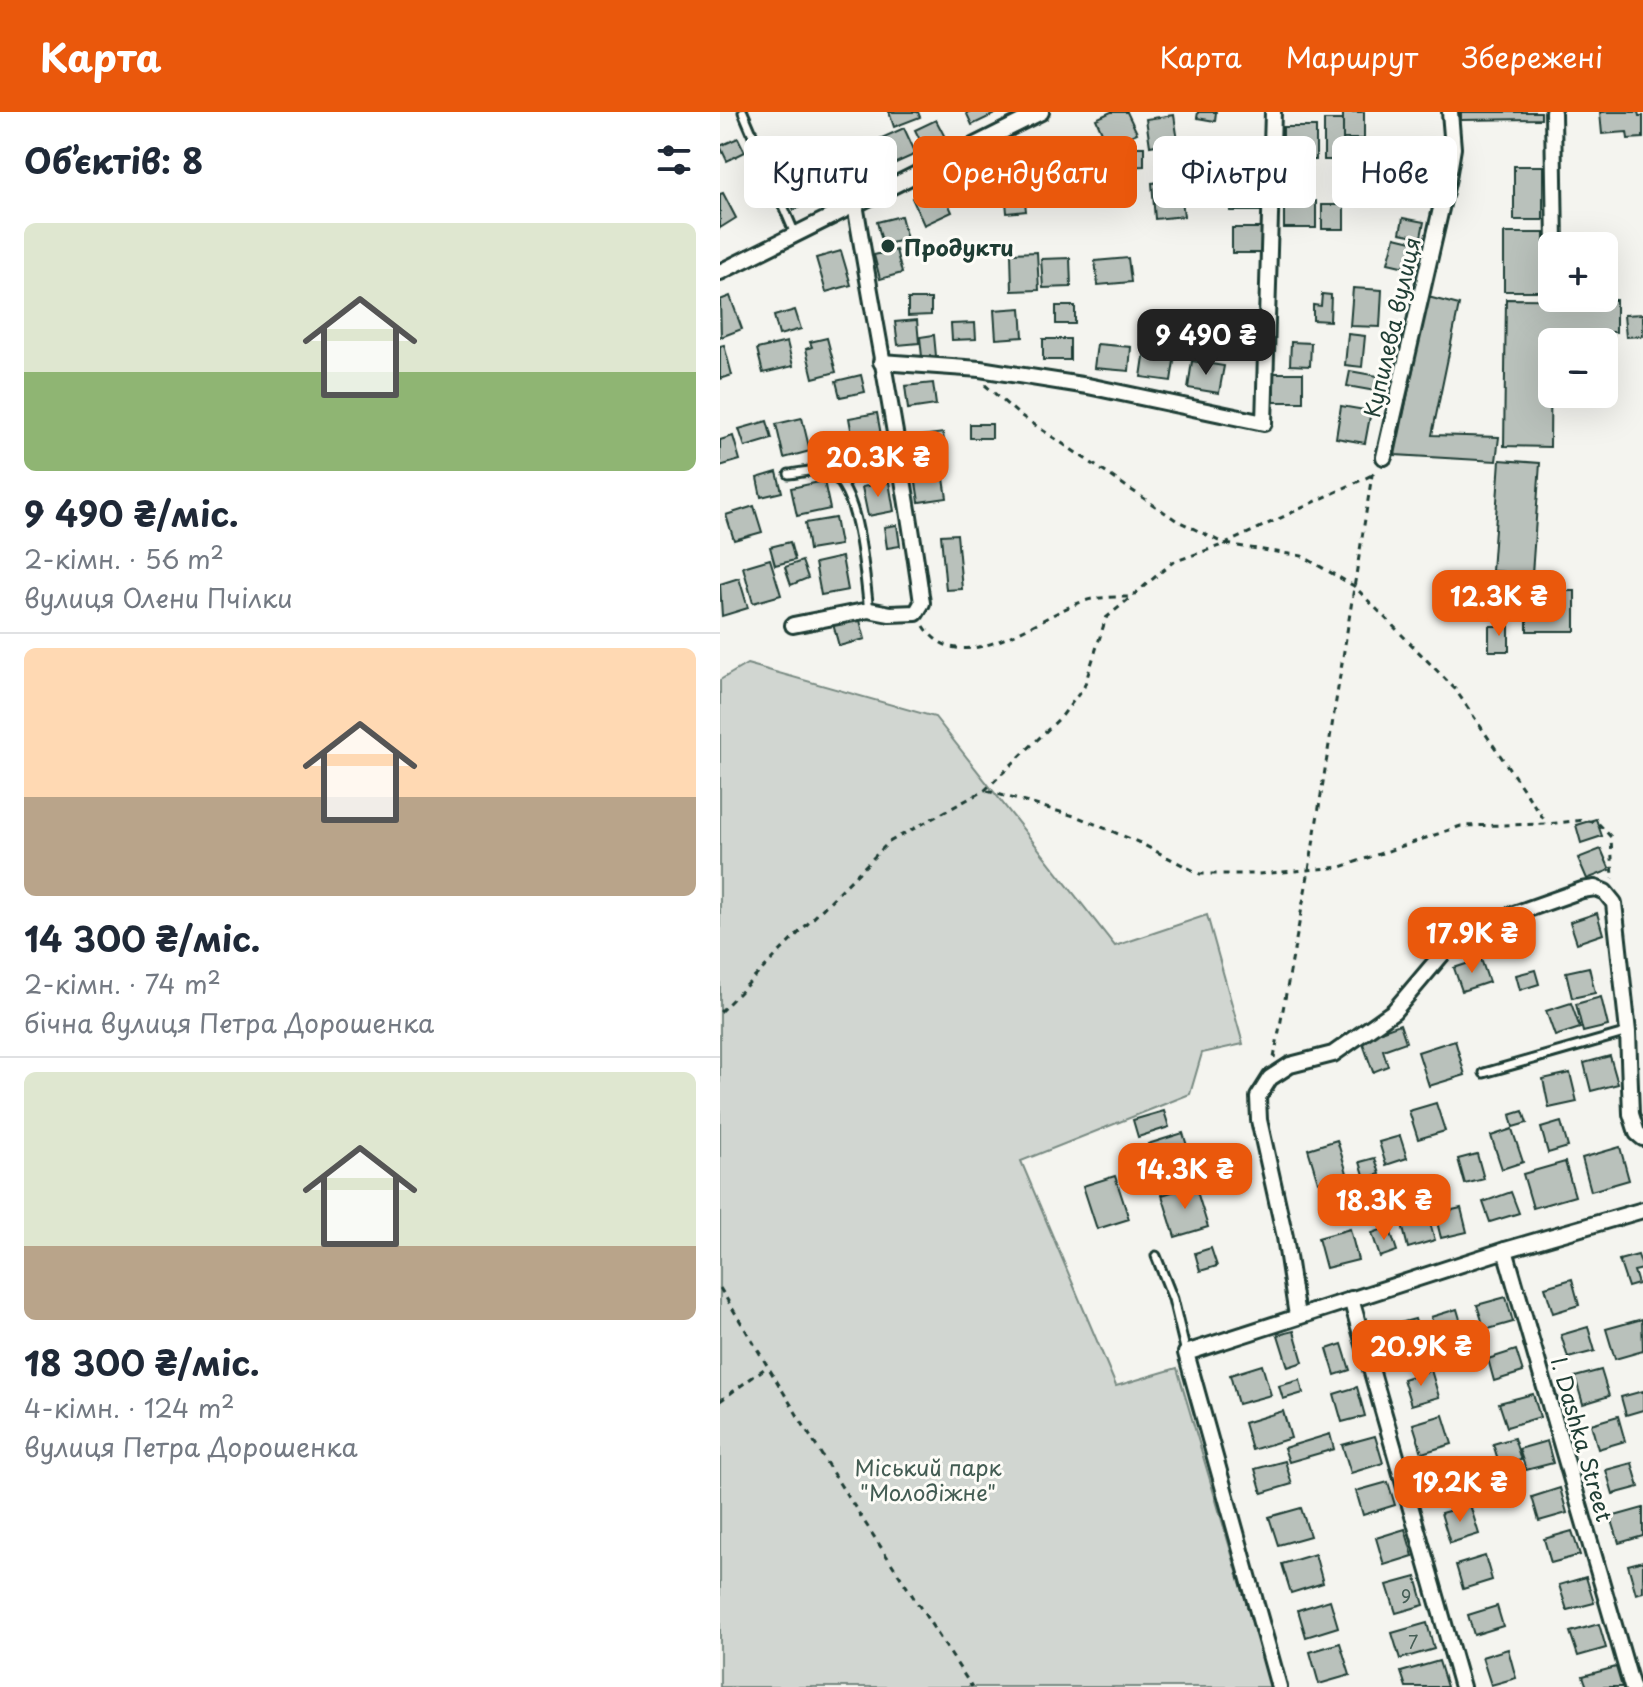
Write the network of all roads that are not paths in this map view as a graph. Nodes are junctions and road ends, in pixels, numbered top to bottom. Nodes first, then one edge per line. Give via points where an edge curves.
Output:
1 (743, 112) edge
2 (1041, 112) edge
3 (1273, 112) edge
4 (1450, 112) edge
5 (1553, 112) edge
6 (897, 183) edge
7 (847, 208) edge
8 (856, 208) edge
9 (1555, 232) edge
10 (795, 234) junction
11 (720, 272) edge
12 (881, 362) junction
13 (1384, 457) road end
14 (789, 474) dead end
15 (869, 610) junction
16 (793, 625) dead end
17 (1628, 1032) junction
18 (1484, 1073) dead end
19 (1643, 1138) edge
20 (1643, 1210) edge
21 (1505, 1250) junction
22 (1156, 1256) dead end
23 (1351, 1299) junction
24 (1297, 1316) junction
25 (1186, 1353) junction
26 (1279, 1687) edge
27 (1462, 1687) edge
28 (1632, 1687) edge

1 - 10 lane
2 - 6 street
3 - 12 street via 1264,423 1088,386 980,369
4 - 13 street, Купилева вулиця via 1453,148 1448,178
5 - 9 street
7 - 10 street
8 - 12 street
10 - 11 street
12 - 15 street via 922,603 916,613
14 - 15 lane via 823,470 836,476 853,502
15 - 16 street
17 - 18 lane
17 - 19 street via 1631,1114
17 - 24 street via 1614,903 1595,888 1460,933 1394,1011 1333,1054 1290,1065 1270,1078 1258,1097 1259,1120
20 - 21 street
21 - 23 street
21 - 28 street, I. Dashka Street
22 - 25 lane
23 - 24 street
23 - 27 street
24 - 25 street
25 - 26 street

